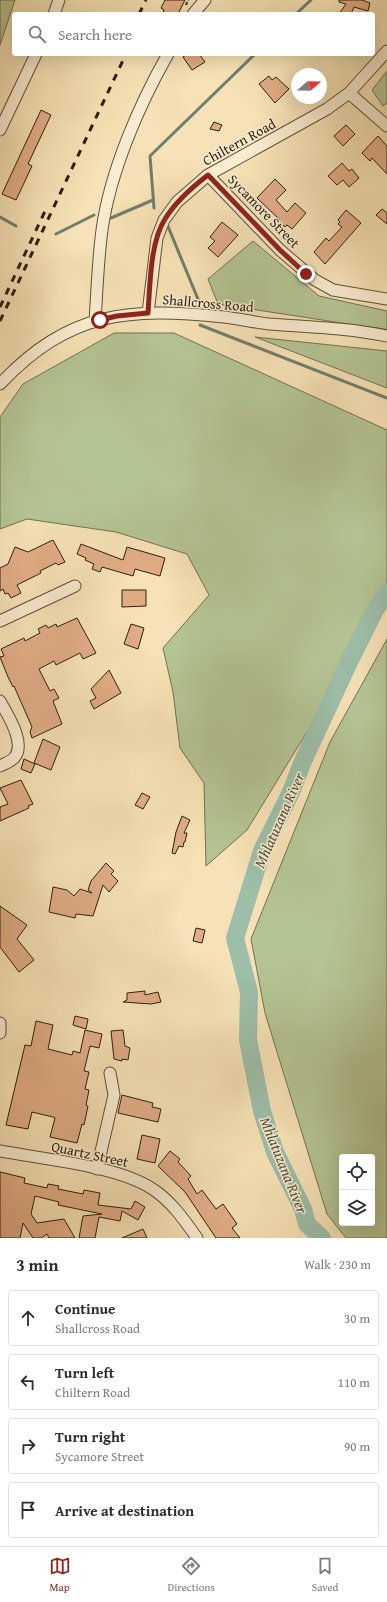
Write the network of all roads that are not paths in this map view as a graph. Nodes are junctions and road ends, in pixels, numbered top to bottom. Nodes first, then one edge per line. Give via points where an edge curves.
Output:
1 (59, 0) edge
2 (205, 0) edge
3 (189, 10) edge
4 (55, 12) edge
5 (387, 51) edge
6 (35, 56) edge
7 (167, 56) edge
8 (350, 93) junction
9 (387, 126) edge
10 (0, 130) edge
11 (208, 175) junction
12 (387, 299) edge
13 (148, 313) junction
14 (95, 321) junction
15 (387, 336) edge
16 (0, 384) edge
17 (75, 586) dead end
18 (0, 621) edge
19 (0, 700) edge
20 (0, 766) edge
21 (0, 1023) edge
22 (0, 1033) edge
23 (110, 1073) dead end
24 (0, 1151) edge
25 (97, 1169) junction
26 (197, 1238) edge

1 - 4 street
2 - 3 street
5 - 8 street, Chiltern Road
6 - 10 street
7 - 14 street via 132,128 108,201 102,230
8 - 9 street
8 - 11 street, Chiltern Road via 327,109
11 - 12 street, Sycamore Street via 306,274 324,286
11 - 13 street, Chiltern Road via 177,202 164,220 153,256
13 - 14 street, Shallcross Road
13 - 15 street, Shallcross Road via 224,317 364,331
14 - 16 street, Shallcross Road via 53,338
17 - 18 street
19 - 20 street via 12,724 18,744 14,758
21 - 22 street
23 - 25 street via 114,1095
24 - 25 street, Quartz Street
25 - 26 street, Quartz Street via 122,1175 154,1190 180,1215

